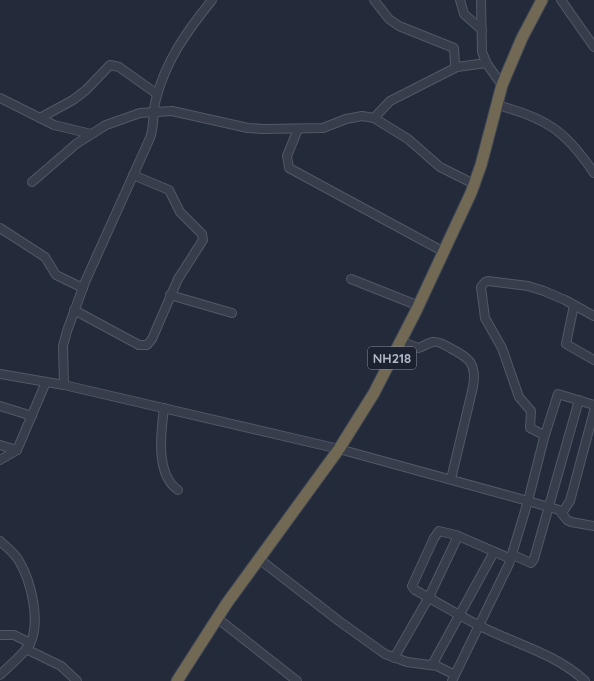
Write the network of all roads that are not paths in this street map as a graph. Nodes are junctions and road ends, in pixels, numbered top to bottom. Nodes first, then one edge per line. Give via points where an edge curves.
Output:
1 (212, 0) edge
2 (374, 0) edge
3 (460, 0) edge
4 (481, 0) edge
5 (542, 0) edge
6 (561, 0) edge
7 (482, 30) junction
8 (594, 47) edge
9 (486, 63) junction
10 (457, 67) junction
11 (502, 85) junction
12 (157, 94) junction
13 (0, 98) edge
14 (497, 105) junction
15 (153, 112) junction
16 (40, 118) junction
17 (374, 118) junction
18 (298, 129) junction
19 (91, 134) junction
20 (594, 173) edge
21 (133, 175) junction
22 (32, 182) dead end
23 (474, 184) junction
24 (0, 228) edge
25 (444, 252) junction
26 (351, 280) dead end
27 (83, 288) junction
28 (170, 295) junction
29 (574, 305) junction
30 (419, 306) junction
31 (74, 310) junction
32 (232, 313) dead end
33 (594, 316) edge
34 (401, 341) junction
35 (594, 360) edge
36 (0, 374) edge
37 (46, 382) junction
38 (64, 385) junction
39 (579, 400) junction
40 (594, 405) edge
41 (0, 406) edge
42 (164, 408) junction
43 (594, 411) edge
44 (32, 416) junction
45 (544, 438) junction
46 (0, 444) edge
47 (339, 449) junction
48 (17, 450) junction
49 (0, 460) edge
50 (451, 479) junction
51 (178, 490) dead end
52 (528, 501) junction
53 (547, 507) junction
54 (562, 513) junction
55 (594, 526) edge
56 (458, 536) junction
57 (0, 541) edge
58 (494, 552) junction
59 (512, 557) junction
60 (259, 559) junction
61 (429, 597) junction
62 (460, 615) junction
63 (217, 618) junction
64 (480, 626) junction
65 (0, 635) edge
66 (28, 646) junction
67 (394, 658) junction
68 (432, 665) junction
69 (0, 675) edge
70 (454, 678) edge
71 (77, 681) edge
72 (177, 681) edge
73 (297, 681) edge
74 (585, 681) edge

1 - 12 street via 178,44
2 - 10 street via 389,20 454,48
3 - 7 street via 464,14
4 - 7 street
5 - 11 highway, NH218
6 - 8 street
7 - 9 street via 482,52
9 - 10 street
9 - 11 street
10 - 17 street via 390,101
11 - 14 highway, NH218
12 - 15 street
12 - 16 street via 119,67 110,65 73,100
13 - 16 street
14 - 20 street via 530,115 551,125 580,152
14 - 23 highway, NH218
15 - 18 street via 172,111 248,128
15 - 19 street via 124,117
15 - 21 street via 153,129
16 - 19 street via 67,129
17 - 18 street via 362,116 322,128
17 - 23 street via 408,139 440,167
18 - 25 street via 287,156 289,168
19 - 22 street
21 - 27 street
21 - 28 street via 169,190 180,212 202,234 200,247
23 - 25 highway, NH218
24 - 27 street via 45,256 56,275
25 - 30 highway, NH218
26 - 30 street
27 - 31 street
28 - 31 street via 152,340 143,345
28 - 32 street
29 - 33 street
29 - 35 street via 566,344
29 - 45 street via 528,286 488,281 481,287 485,318 502,348 519,397 531,411 530,428 542,434
30 - 34 highway, NH218
31 - 38 street via 63,346
34 - 47 highway, NH218 via 374,393
34 - 50 street via 418,348 431,342 443,344 470,360 473,368 473,387
36 - 37 street
37 - 38 street
37 - 44 street
38 - 42 street
39 - 40 street
39 - 45 street via 557,395
39 - 53 street
41 - 44 street
42 - 47 street
42 - 51 street via 163,462 170,481
43 - 54 street via 570,501
44 - 48 street
45 - 52 street
46 - 48 street
47 - 50 street
47 - 60 highway, NH218
48 - 49 street
50 - 52 street
52 - 53 street
52 - 59 street
53 - 54 street
53 - 59 street via 533,562
54 - 55 street via 571,522
56 - 58 street
56 - 61 street
56 - 61 street via 440,531 434,538 412,586
57 - 66 street via 18,559 30,582 34,630
58 - 59 street
58 - 62 street
59 - 64 street
60 - 63 highway, NH218
60 - 67 street via 339,621
61 - 62 street
61 - 67 street
62 - 64 street
62 - 68 street
63 - 72 highway, NH218
63 - 73 street
64 - 70 street
64 - 74 street via 552,657
65 - 66 street via 14,635
66 - 69 street
66 - 71 street via 61,666
67 - 68 street
68 - 70 street

